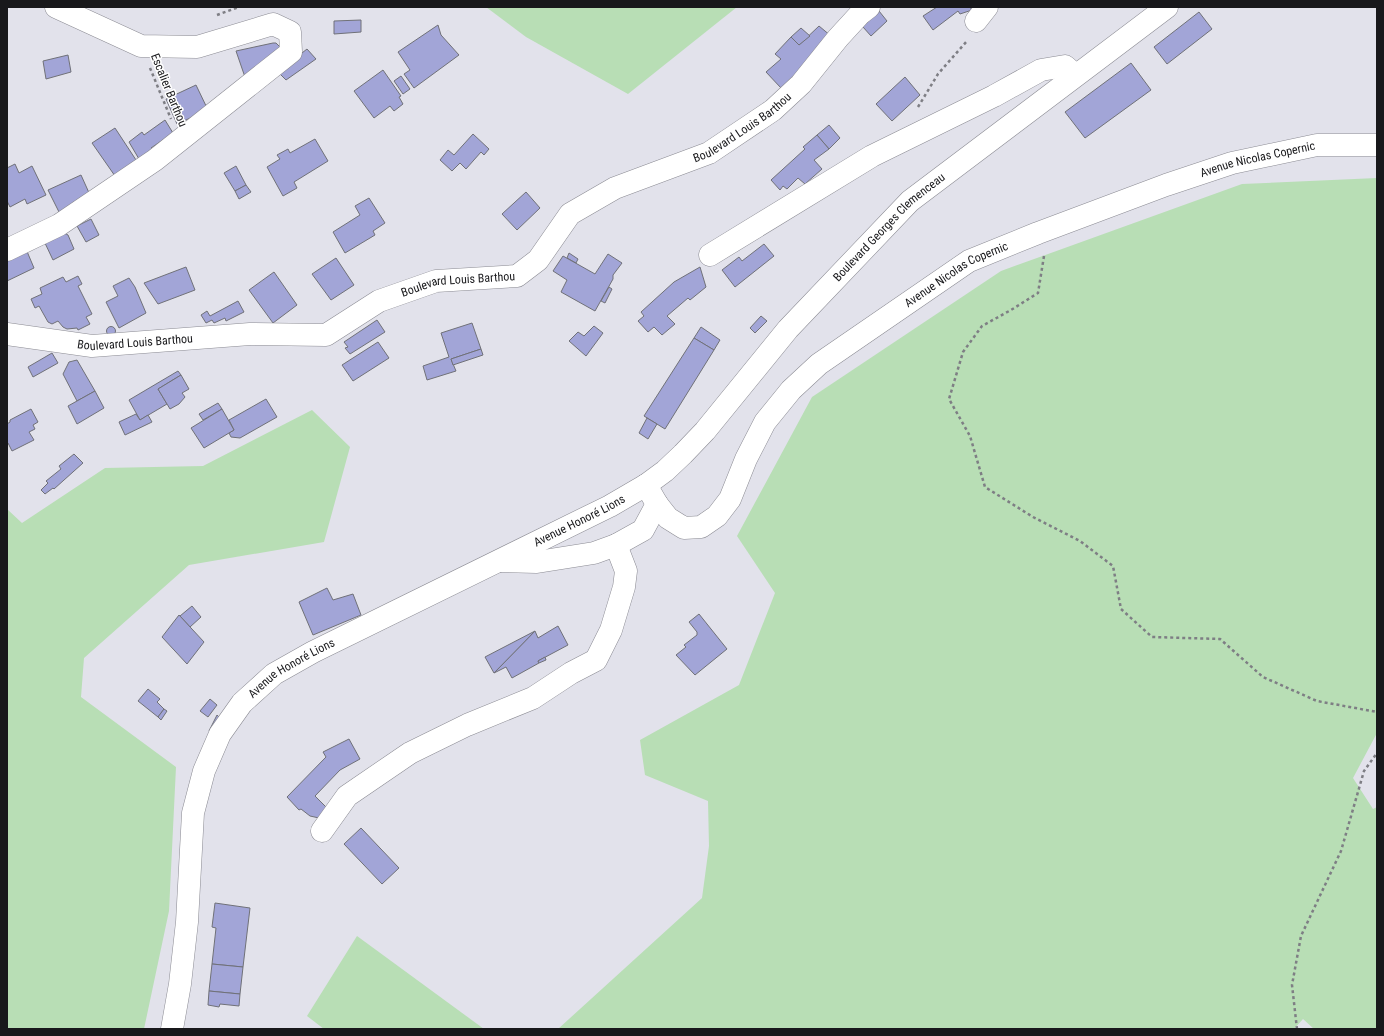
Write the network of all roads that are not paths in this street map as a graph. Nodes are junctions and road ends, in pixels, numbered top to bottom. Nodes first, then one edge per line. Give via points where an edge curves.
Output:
1 (56, 7) edge
2 (869, 7) edge
3 (1167, 7) edge
4 (1075, 75) junction
5 (1377, 146) edge
6 (7, 250) edge
7 (710, 255) dead end
8 (7, 334) edge
9 (646, 485) junction
10 (657, 504) junction
11 (616, 546) junction
12 (500, 561) junction
13 (322, 831) dead end
14 (172, 1029) edge

1 - 6 street via 141,46 197,47 273,24 290,32 291,52 156,160 59,225
2 - 8 street, Boulevard Louis Barthou via 838,38 801,84 772,110 709,153 615,188 570,214 538,260 517,276 436,281 379,301 326,335 250,334 92,346
3 - 4 street, Boulevard Georges Clemenceau
4 - 7 street via 1065,66 1040,70 994,96 872,156
4 - 9 street, Boulevard Georges Clemenceau via 910,201 788,329 705,431 665,471
5 - 10 street, Avenue Nicolas Copernic via 1318,145 1232,164 1166,185 969,261 819,364 791,390 765,422 730,499 717,516 701,527 684,528 668,518
9 - 10 street, Avenue Nicolas Copernic
9 - 12 street, Avenue Honoré Lions via 610,506
10 - 11 street via 643,530
11 - 12 street via 594,553 537,562
11 - 13 street via 626,571 624,587 611,630 596,660 533,698 467,725 410,754 347,796
12 - 14 street, Avenue Honoré Lions via 313,652 274,674 242,703 220,734 204,771 193,813 187,922

